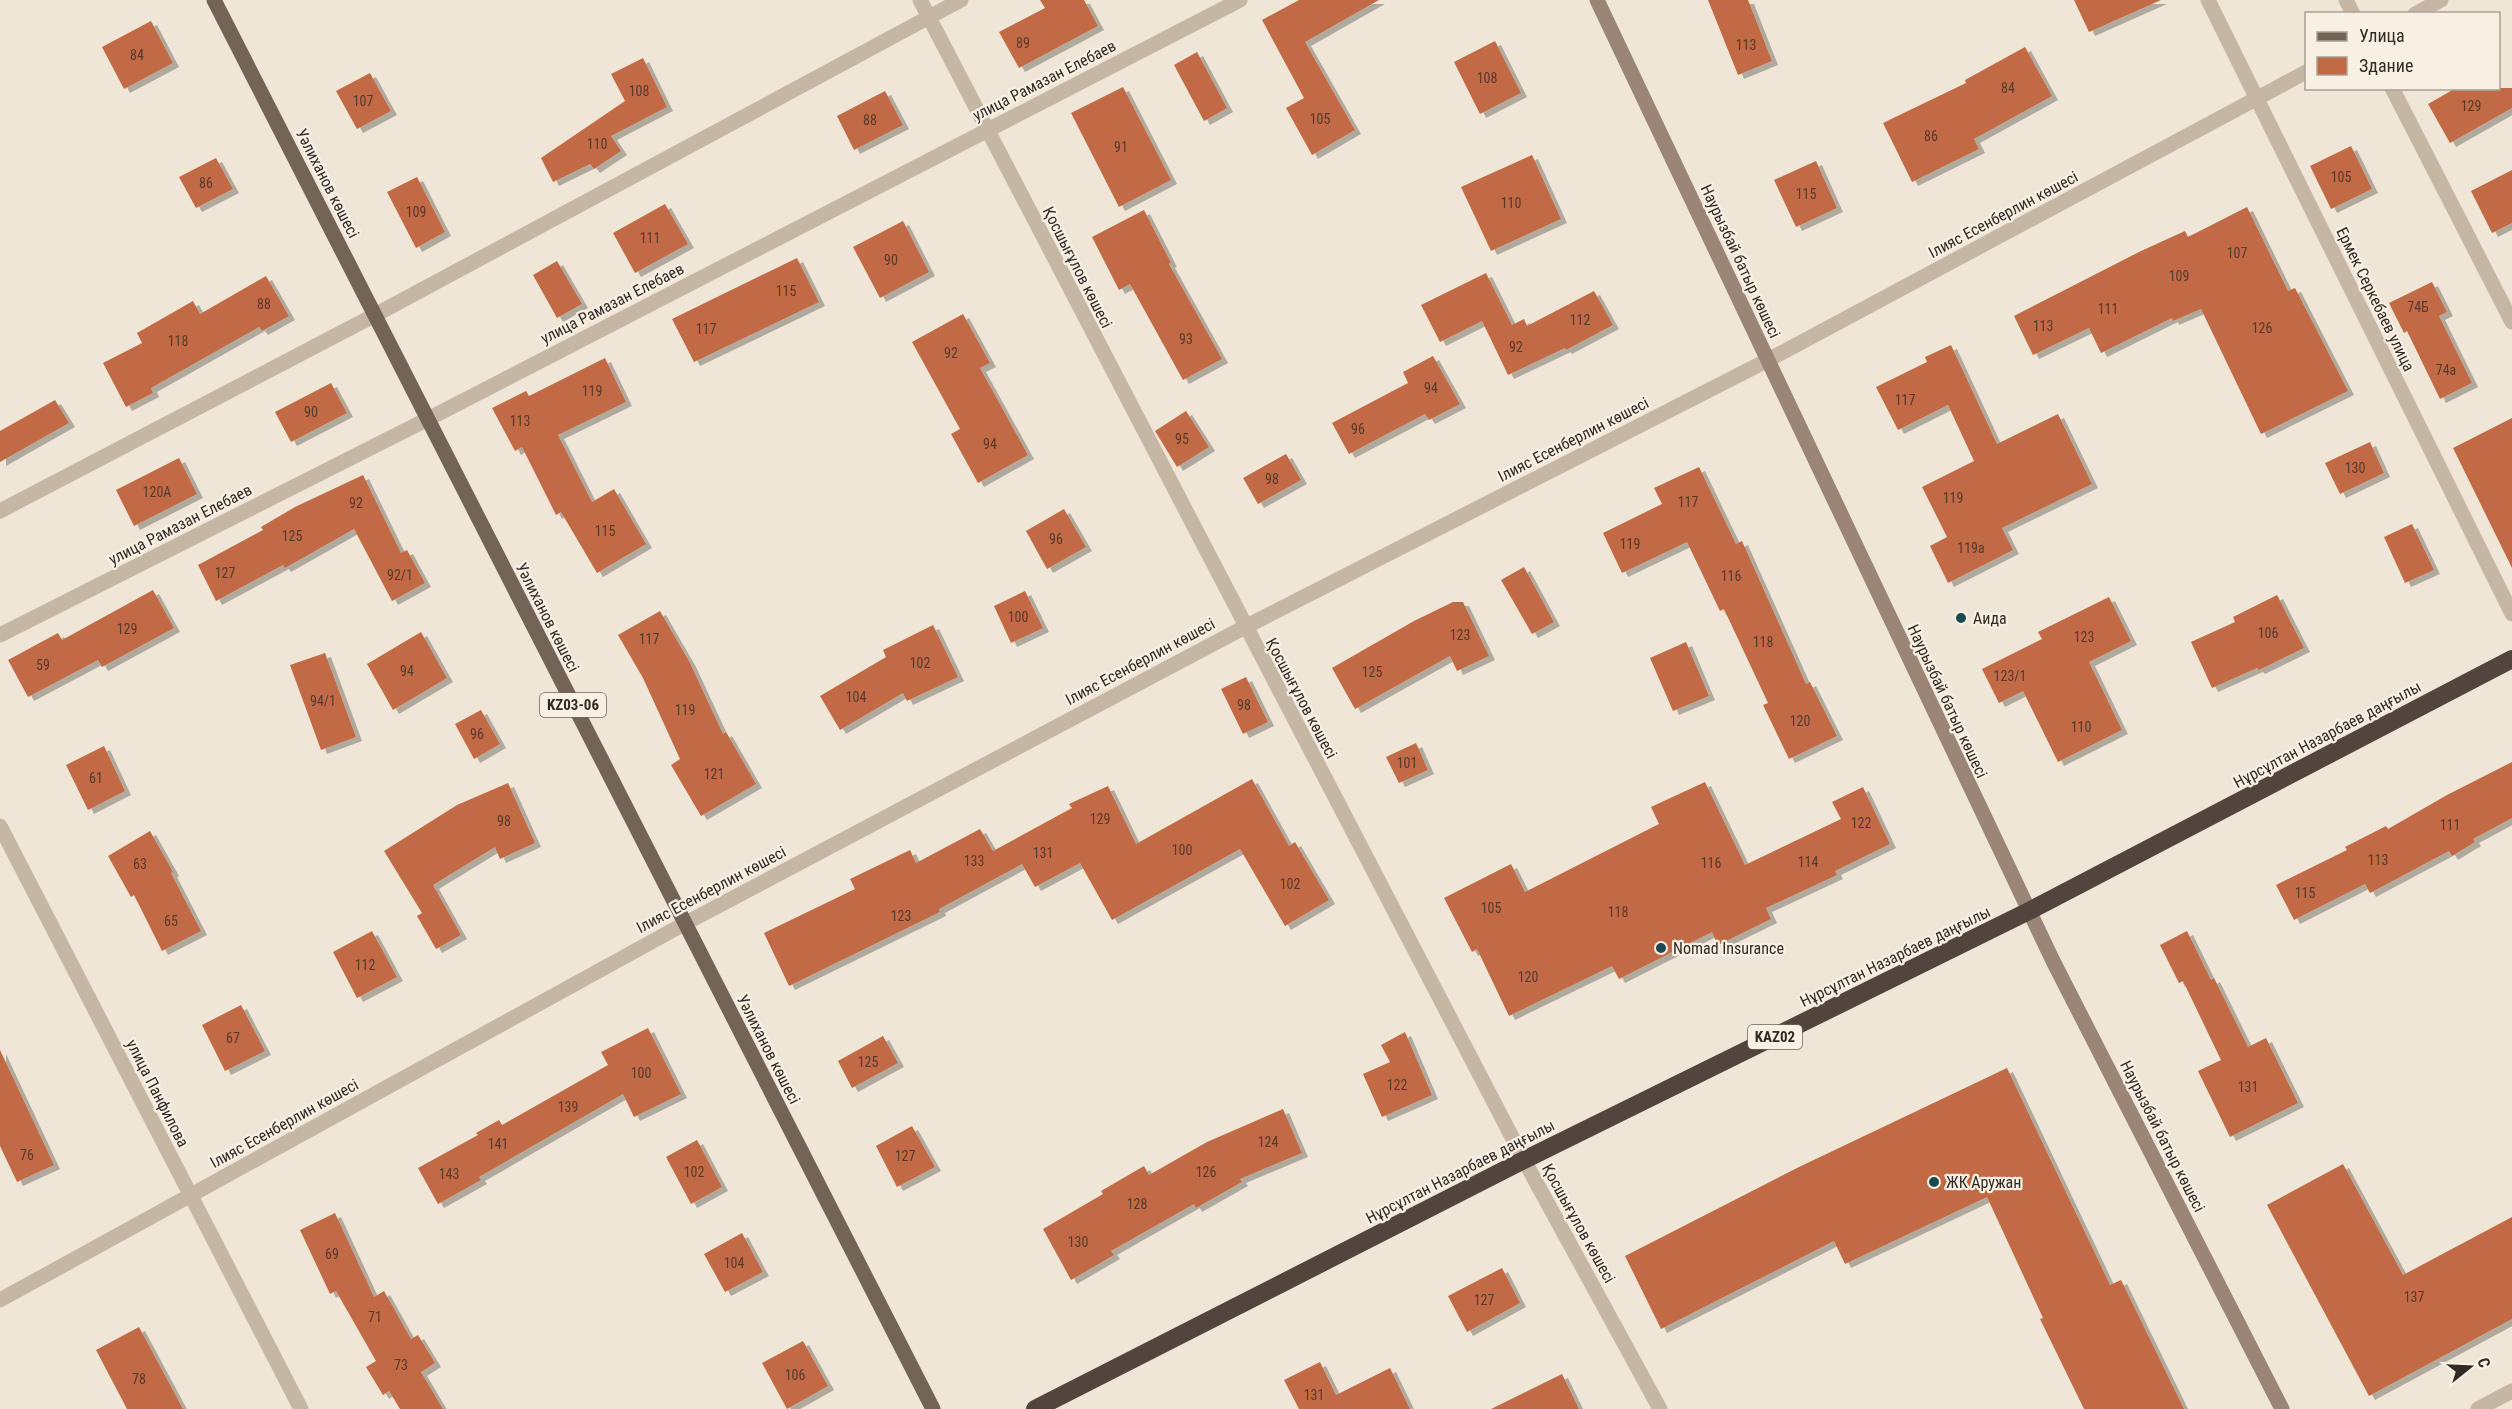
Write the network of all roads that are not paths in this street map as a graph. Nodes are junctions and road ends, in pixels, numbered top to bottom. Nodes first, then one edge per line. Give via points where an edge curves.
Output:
1 (214, 0) edge
2 (920, 0) edge
3 (961, 0) edge
4 (1240, 0) edge
5 (1597, 0) edge
6 (2208, 0) edge
7 (2440, 0) edge
8 (2419, 12) edge
9 (928, 17) junction
10 (2305, 73) edge
11 (2393, 90) edge
12 (2257, 98) junction
13 (987, 129) junction
14 (375, 315) junction
15 (2512, 322) edge
16 (1768, 360) junction
17 (428, 419) junction
18 (0, 511) edge
19 (2512, 614) edge
20 (1245, 627) junction
21 (0, 635) edge
22 (2512, 659) edge
23 (0, 826) edge
24 (2029, 911) junction
25 (684, 924) junction
26 (1524, 1160) junction
27 (190, 1195) junction
28 (0, 1300) edge
29 (2512, 1391) edge
30 (301, 1409) edge
31 (933, 1409) edge
32 (1035, 1409) edge
33 (1660, 1409) edge
34 (2282, 1409) edge
35 (2478, 1409) edge

1 - 14 main road, Уәлиханов көшесі / KZ03-06
2 - 9 street, Қосшығұлов көшесі
3 - 9 street
4 - 13 street, улица Рамазан Елебаев
5 - 16 street, Наурызбай батыр көшесі
6 - 12 street, Ермек Серкебаев улица
7 - 8 street
9 - 13 street, Қосшығұлов көшесі
9 - 14 street
10 - 12 street, Ілияс Есенберлин көшесі
11 - 15 street
12 - 16 street, Ілияс Есенберлин көшесі
12 - 19 street, Ермек Серкебаев улица
13 - 17 street, улица Рамазан Елебаев
13 - 20 street, Қосшығұлов көшесі
14 - 17 main road, Уәлиханов көшесі / KZ03-06
14 - 18 street
16 - 20 street, Ілияс Есенберлин көшесі
16 - 24 street, Наурызбай батыр көшесі
17 - 21 street, улица Рамазан Елебаев
17 - 25 main road, Уәлиханов көшесі / KZ03-06
20 - 25 street, Ілияс Есенберлин көшесі
20 - 26 street, Қосшығұлов көшесі
22 - 24 highway, Нұрсұлтан Назарбаев даңғылы / KАZ02
23 - 27 street, улица Панфилова
24 - 26 highway, Нұрсұлтан Назарбаев даңғылы / KАZ02
24 - 34 street, Наурызбай батыр көшесі
25 - 27 street, Ілияс Есенберлин көшесі
25 - 31 main road, Уәлиханов көшесі / KZ03-06
26 - 32 highway, Нұрсұлтан Назарбаев даңғылы / KАZ02
26 - 33 street, Қосшығұлов көшесі
27 - 28 street, Ілияс Есенберлин көшесі
27 - 30 street, улица Панфилова
29 - 35 street

